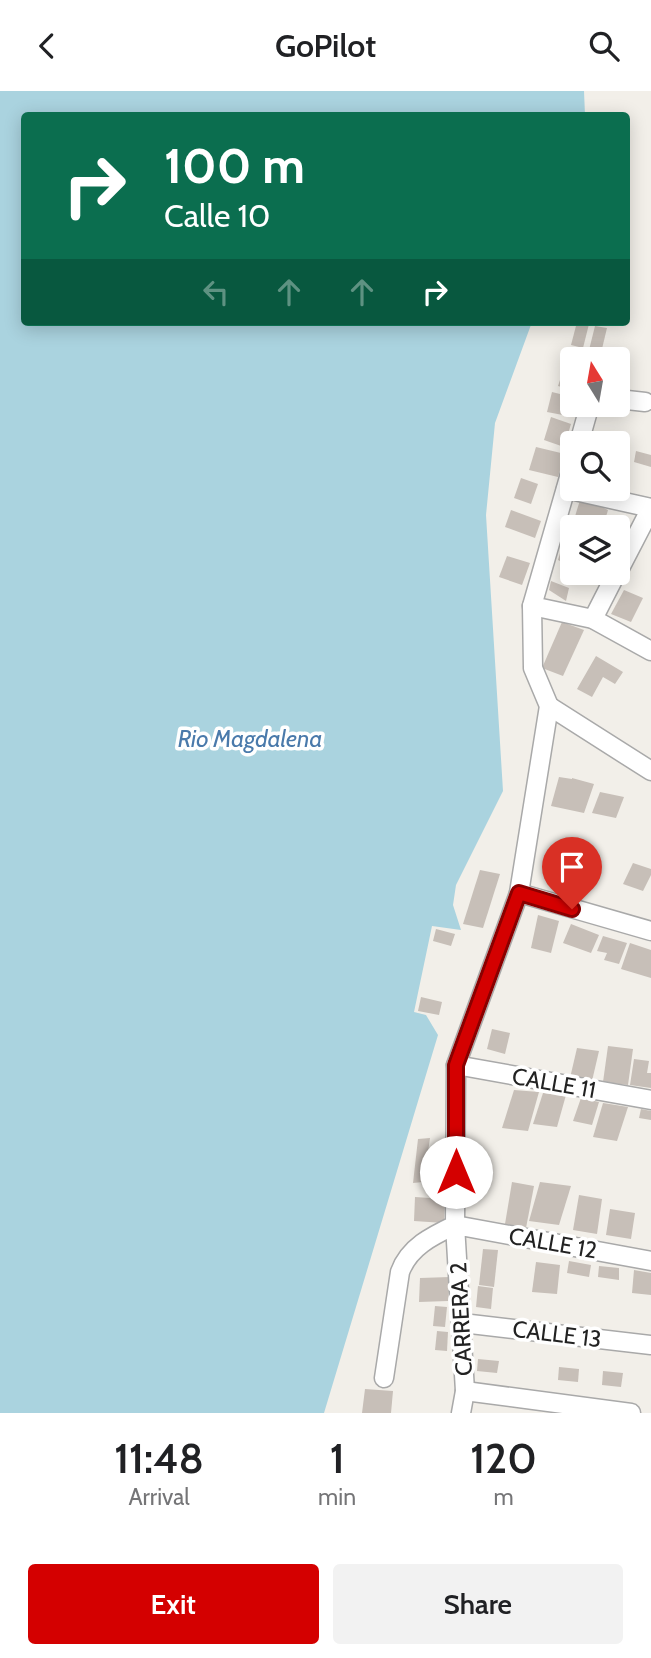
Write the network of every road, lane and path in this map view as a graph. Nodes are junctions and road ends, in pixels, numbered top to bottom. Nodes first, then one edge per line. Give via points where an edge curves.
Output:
1 (630, 400) edge
2 (645, 402) dead end
3 (563, 501) edge
4 (620, 501) edge
5 (651, 508) edge
6 (630, 549) edge
7 (611, 585) edge
8 (532, 606) junction
9 (593, 619) junction
10 (651, 651) edge
11 (549, 706) junction
12 (651, 771) edge
13 (519, 893) junction
14 (651, 931) edge
15 (456, 1065) junction
16 (651, 1100) edge
17 (455, 1225) junction
18 (651, 1261) edge
19 (462, 1323) junction
20 (651, 1345) edge
21 (384, 1378) dead end
22 (465, 1391) junction
23 (461, 1413) edge
24 (631, 1413) edge

1 - 2 street
3 - 8 street
4 - 5 street
5 - 6 street
7 - 9 street
8 - 9 street
8 - 11 street via 533,668
9 - 10 street
11 - 12 street
11 - 13 street, CARRERA 2
13 - 14 street
13 - 15 street, CARRERA 2
15 - 16 street, CALLE 11
15 - 17 street, CARRERA 2
17 - 18 street, CALLE 12
17 - 19 street, CARRERA 2
17 - 21 street via 428,1238 405,1259
19 - 20 street, CALLE 13
19 - 22 street, CARRERA 2
22 - 23 street, CARRERA 2
22 - 24 street

